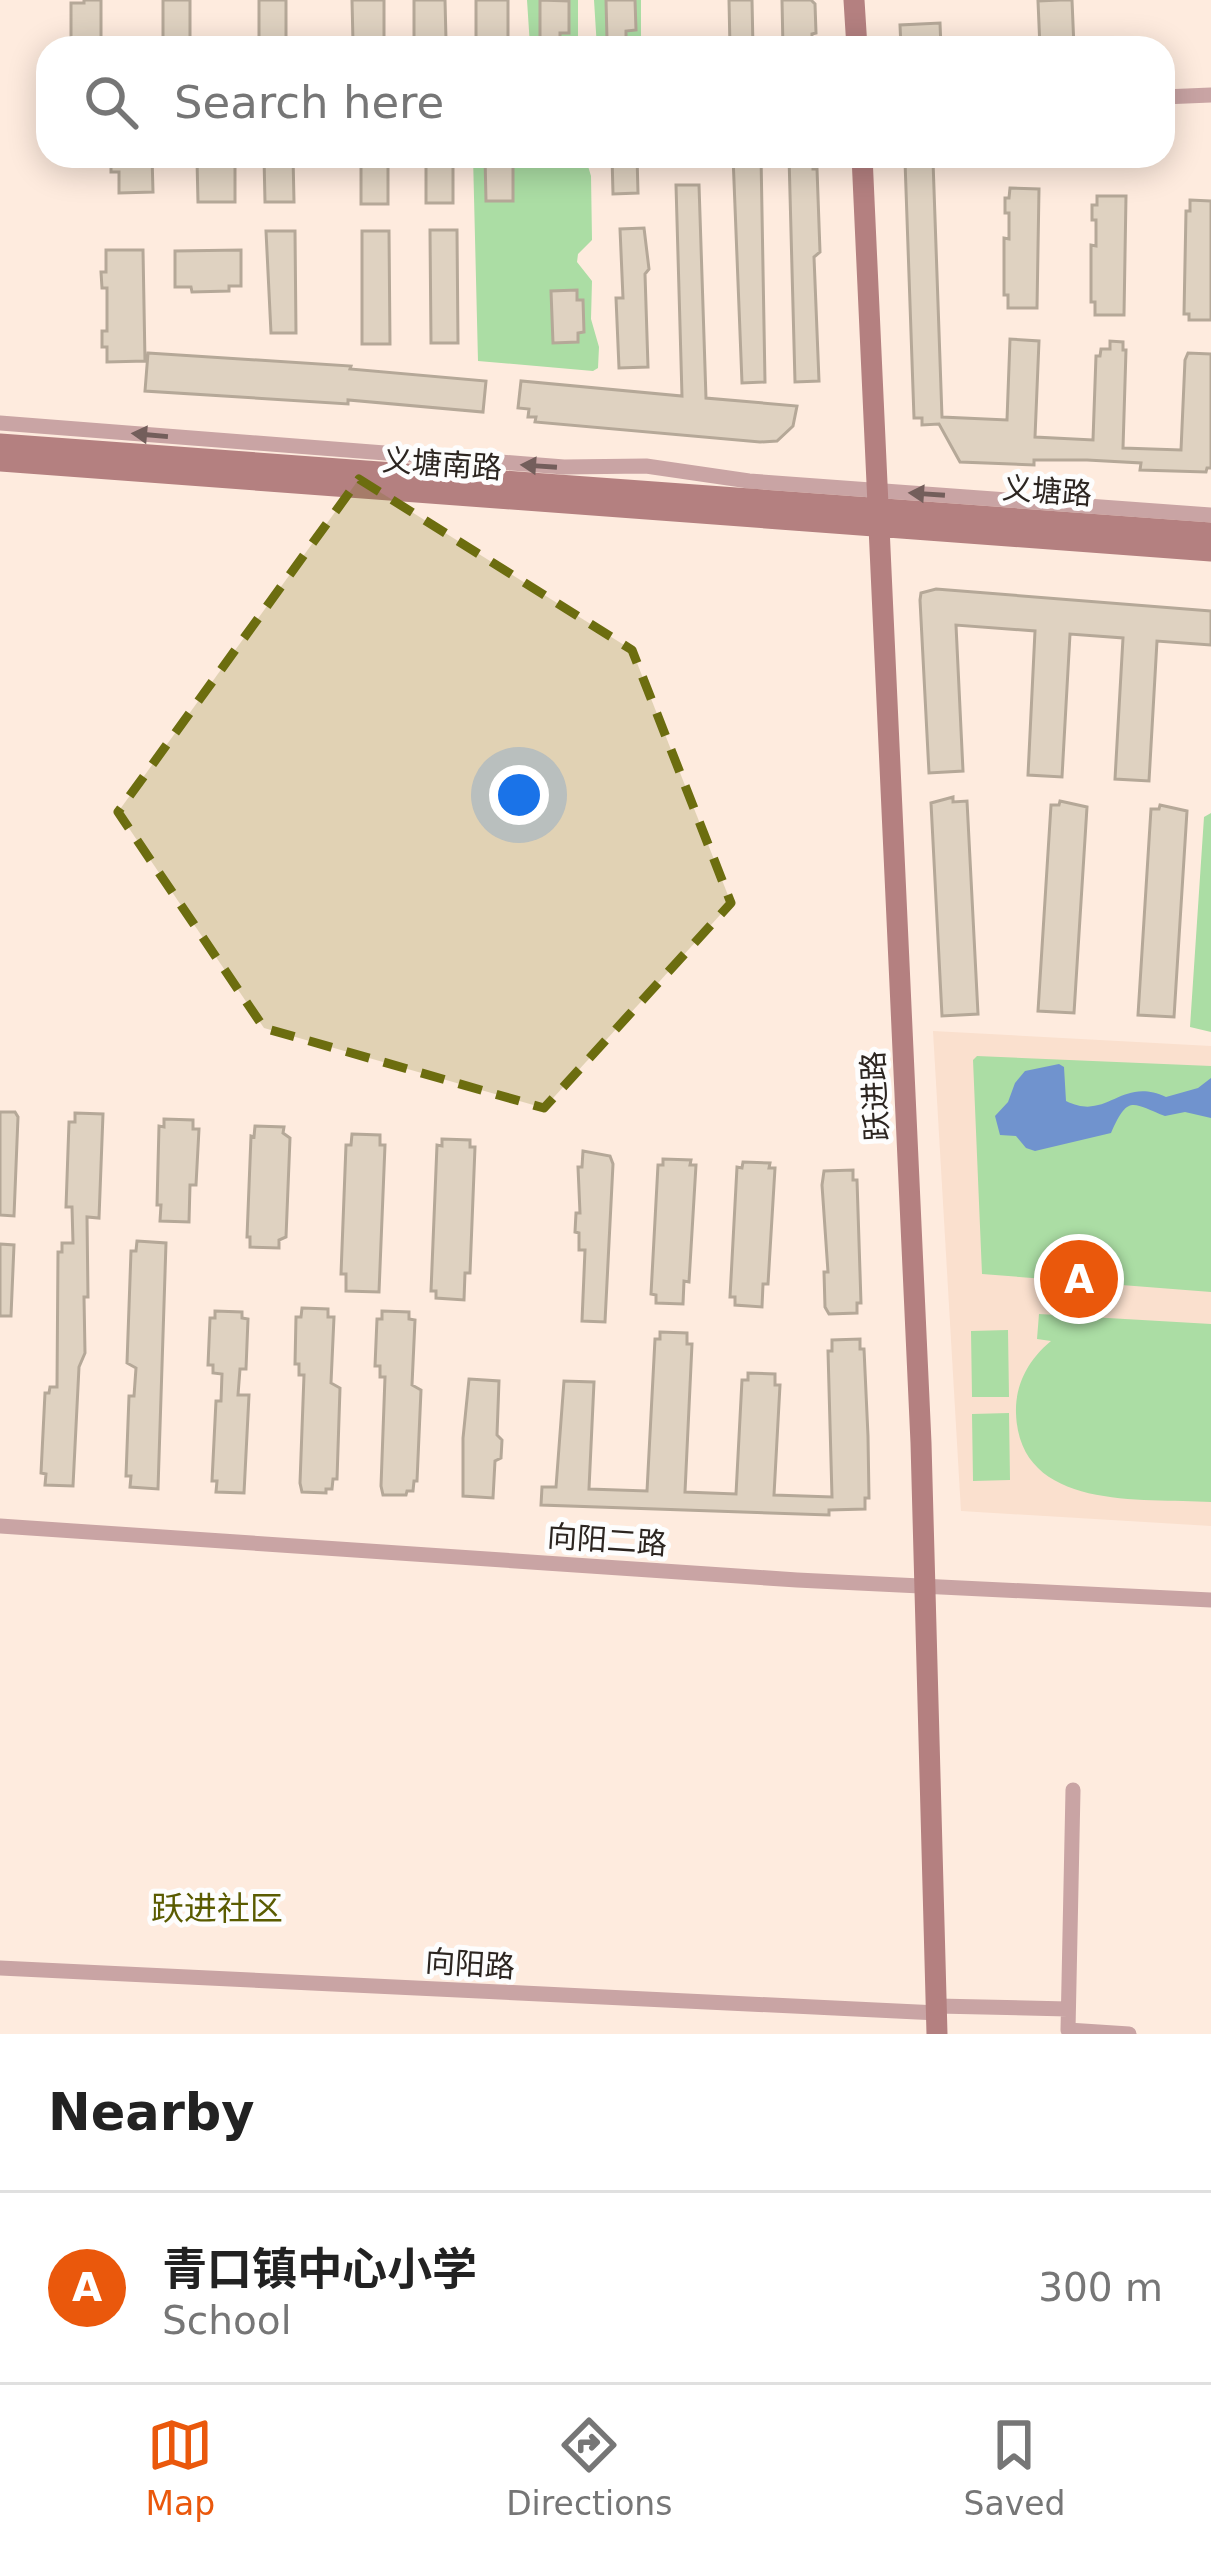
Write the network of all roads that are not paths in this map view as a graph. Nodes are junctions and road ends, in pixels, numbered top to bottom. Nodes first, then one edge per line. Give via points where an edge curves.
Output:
1 (854, 0) edge
2 (856, 36) edge
3 (1211, 94) edge
4 (1175, 96) edge
5 (863, 168) edge
6 (0, 423) edge
7 (0, 444) edge
8 (0, 461) edge
9 (878, 508) junction
10 (1211, 514) edge
11 (1211, 533) edge
12 (1211, 551) edge
13 (0, 1526) edge
14 (925, 1586) junction
15 (1211, 1600) edge
16 (1073, 1790) dead end
17 (0, 1968) edge
18 (1068, 2009) junction
19 (937, 2018) edge
20 (1129, 2034) edge

1 - 2 main road
3 - 4 street
5 - 9 main road, 跃进路
9 -> 6 street via 646,466 564,467
7 - 9 main road, 义塘南路
8 - 9 main road, 义塘南路
10 -> 9 street
9 - 11 main road, 义塘路
9 - 12 main road, 义塘路
9 - 14 main road, 跃进路
13 - 14 street, 向阳二路
14 - 15 street, 向阳二路
14 - 19 main road, 跃进路
16 - 18 street
17 - 19 street, 向阳路
18 - 19 street, 向阳路
18 - 20 street via 1068,2030

